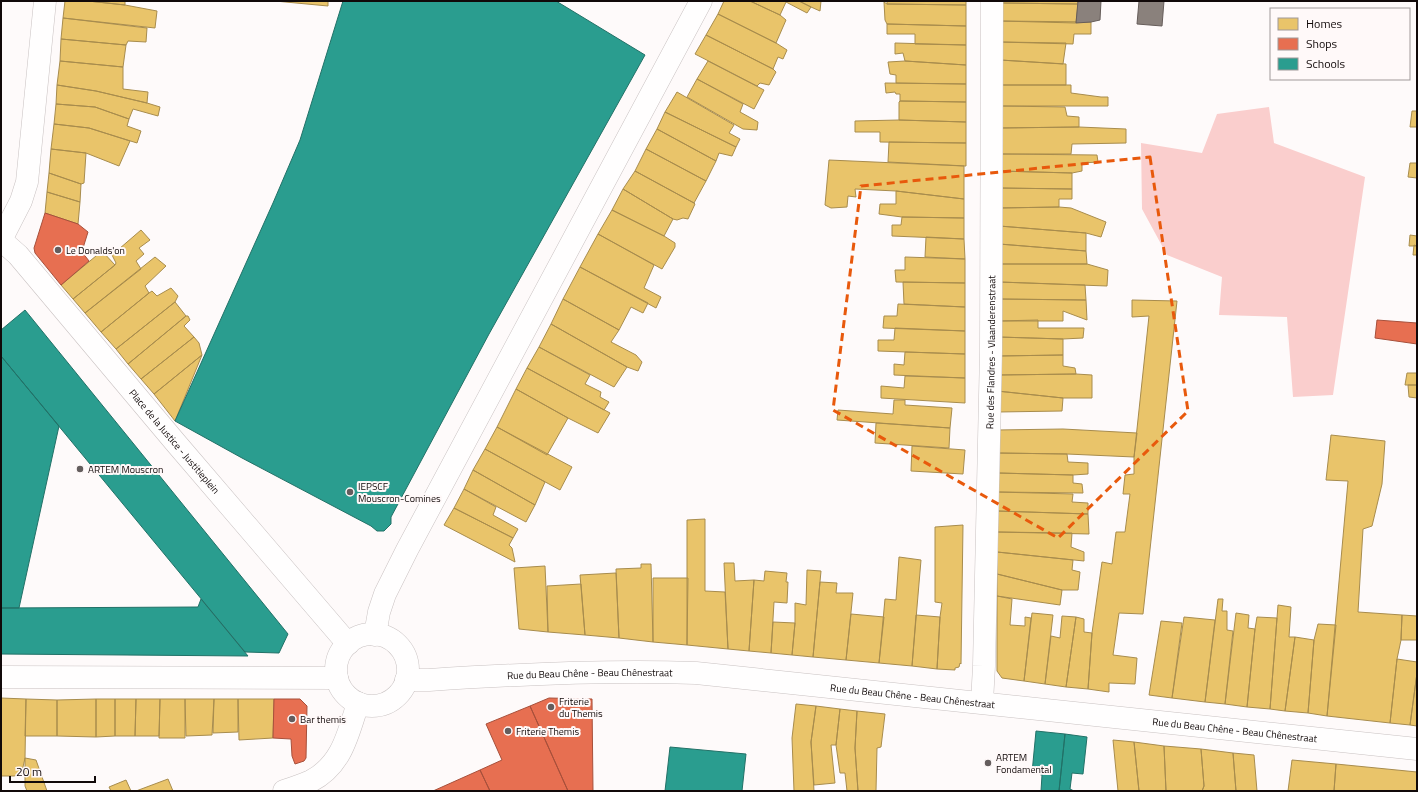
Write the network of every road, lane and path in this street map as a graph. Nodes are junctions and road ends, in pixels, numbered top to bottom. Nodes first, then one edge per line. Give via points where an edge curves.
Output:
1 (46, 1) edge
2 (701, 1) edge
3 (992, 1) edge
4 (1, 240) edge
5 (375, 635) junction
6 (348, 644) junction
7 (1, 677) edge
8 (337, 678) junction
9 (406, 680) junction
10 (982, 702) junction
11 (358, 703) junction
12 (1417, 749) edge
13 (284, 791) edge

1 - 4 street via 26,182 22,201
2 - 5 street via 407,550 383,600
3 - 10 street, Rue des Flandres - Vlaanderenstraat via 991,351
4 - 6 street, Place de la Justice - Justitieplein via 18,255
5 - 6 street via 360,636
5 - 9 street via 388,639 399,647 406,659
6 - 8 street via 339,656
7 - 8 street
8 - 11 street via 347,696
9 - 10 street, Rue du Beau Chêne - Beau Chênestraat via 600,672 696,673
9 - 11 street via 397,695 387,702 376,706
10 - 12 street, Rue du Beau Chêne - Beau Chênestraat
11 - 13 street via 346,741 333,764 311,781

